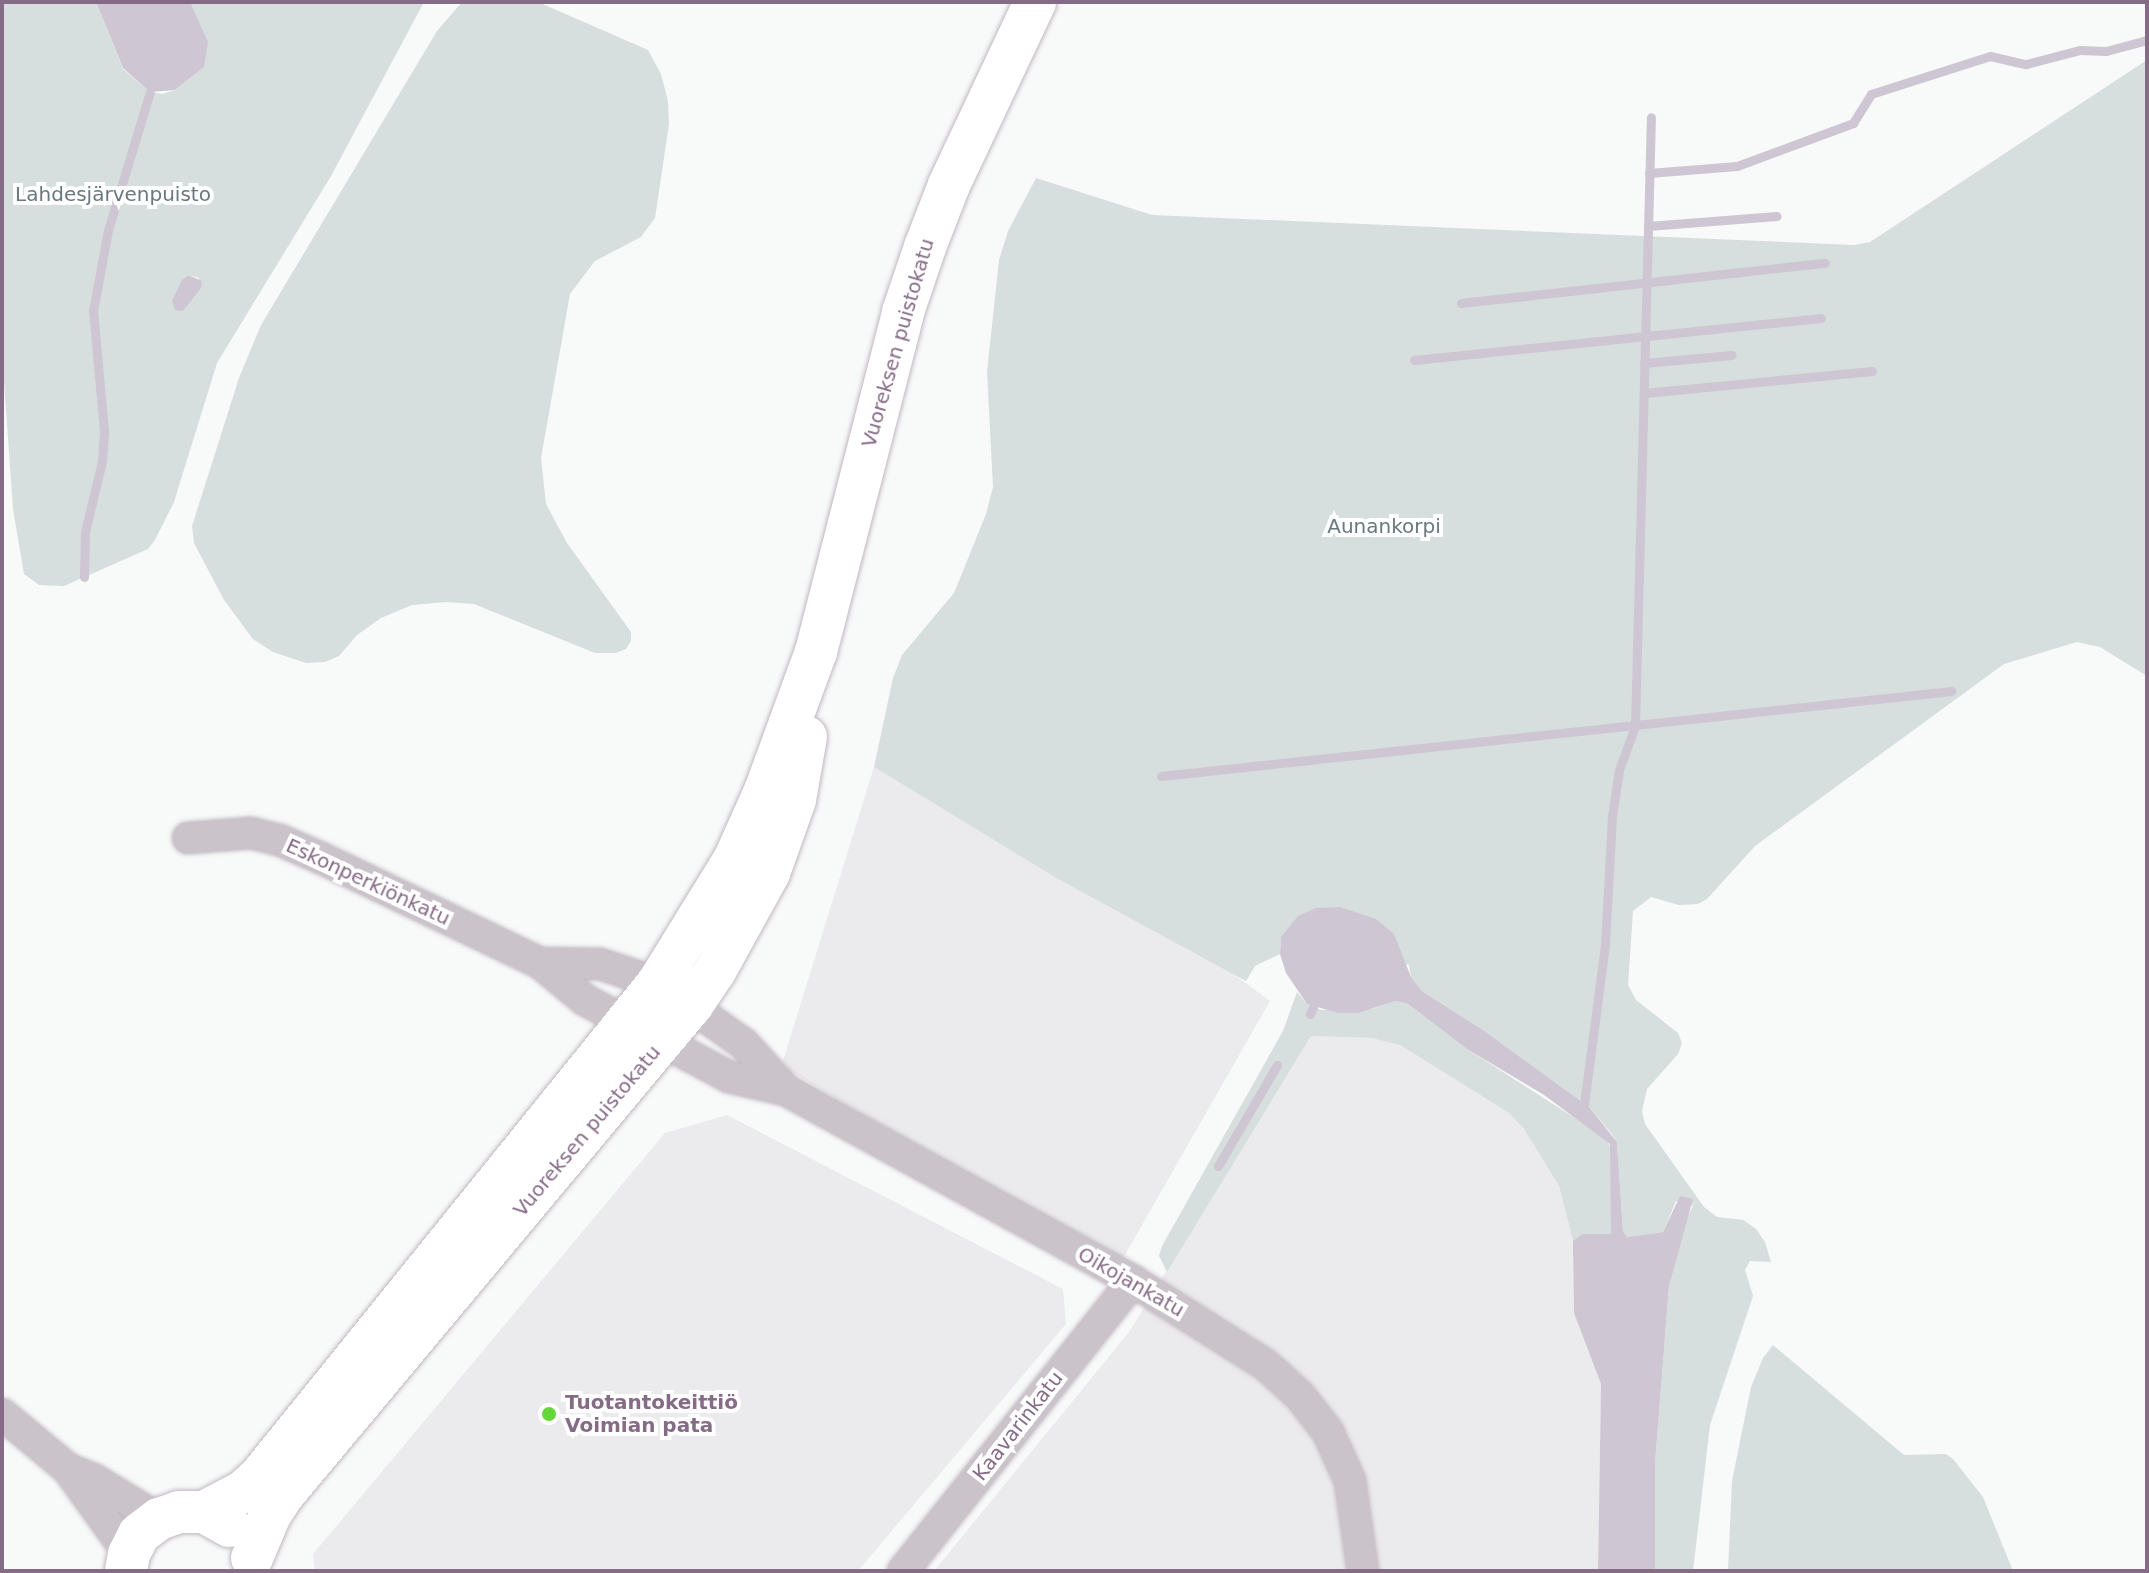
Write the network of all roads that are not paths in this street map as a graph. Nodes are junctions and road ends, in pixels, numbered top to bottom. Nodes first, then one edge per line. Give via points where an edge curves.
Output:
1 (1035, 2) edge
2 (816, 652) junction
3 (188, 838) dead end
4 (540, 963) junction
5 (658, 983) junction
6 (692, 1005) junction
7 (626, 1021) junction
8 (663, 1040) junction
9 (786, 1090) junction
10 (1133, 1281) junction
11 (2, 1414) edge
12 (68, 1469) junction
13 (204, 1512) junction
14 (159, 1519) junction
15 (127, 1562) edge
16 (252, 1565) edge
17 (903, 1571) edge
18 (1363, 1571) edge

1 - 2 main road, Vuoreksen puistokatu via 949,185 920,260
2 - 5 main road, Vuoreksen puistokatu via 734,860
2 - 6 main road, Vuoreksen puistokatu via 795,800 774,859
3 - 4 street, Eskonperkiönkatu via 237,832 282,841
4 - 5 street, Eskonperkiönkatu via 600,964
4 - 7 street, Eskonperkiönkatu via 585,1000
5 - 6 street, Oikojankatu
5 - 7 main road, Vuoreksen puistokatu
6 - 8 main road, Vuoreksen puistokatu
6 - 9 street, Oikojankatu via 744,1044
7 - 8 street, Oikojankatu
7 - 13 main road, Vuoreksen puistokatu via 261,1475 244,1491
8 - 9 street, Oikojankatu via 729,1077
8 - 16 main road, Vuoreksen puistokatu via 283,1495
9 - 10 street, Oikojankatu
10 - 17 street, Kaavarinkatu
10 - 18 street, Oikojankatu via 1266,1365 1310,1408 1328,1432 1350,1481
11 - 12 street
12 - 14 street
12 - 15 street
13 - 14 main road
13 - 16 main road via 224,1521 240,1537
14 - 15 main road via 139,1534

